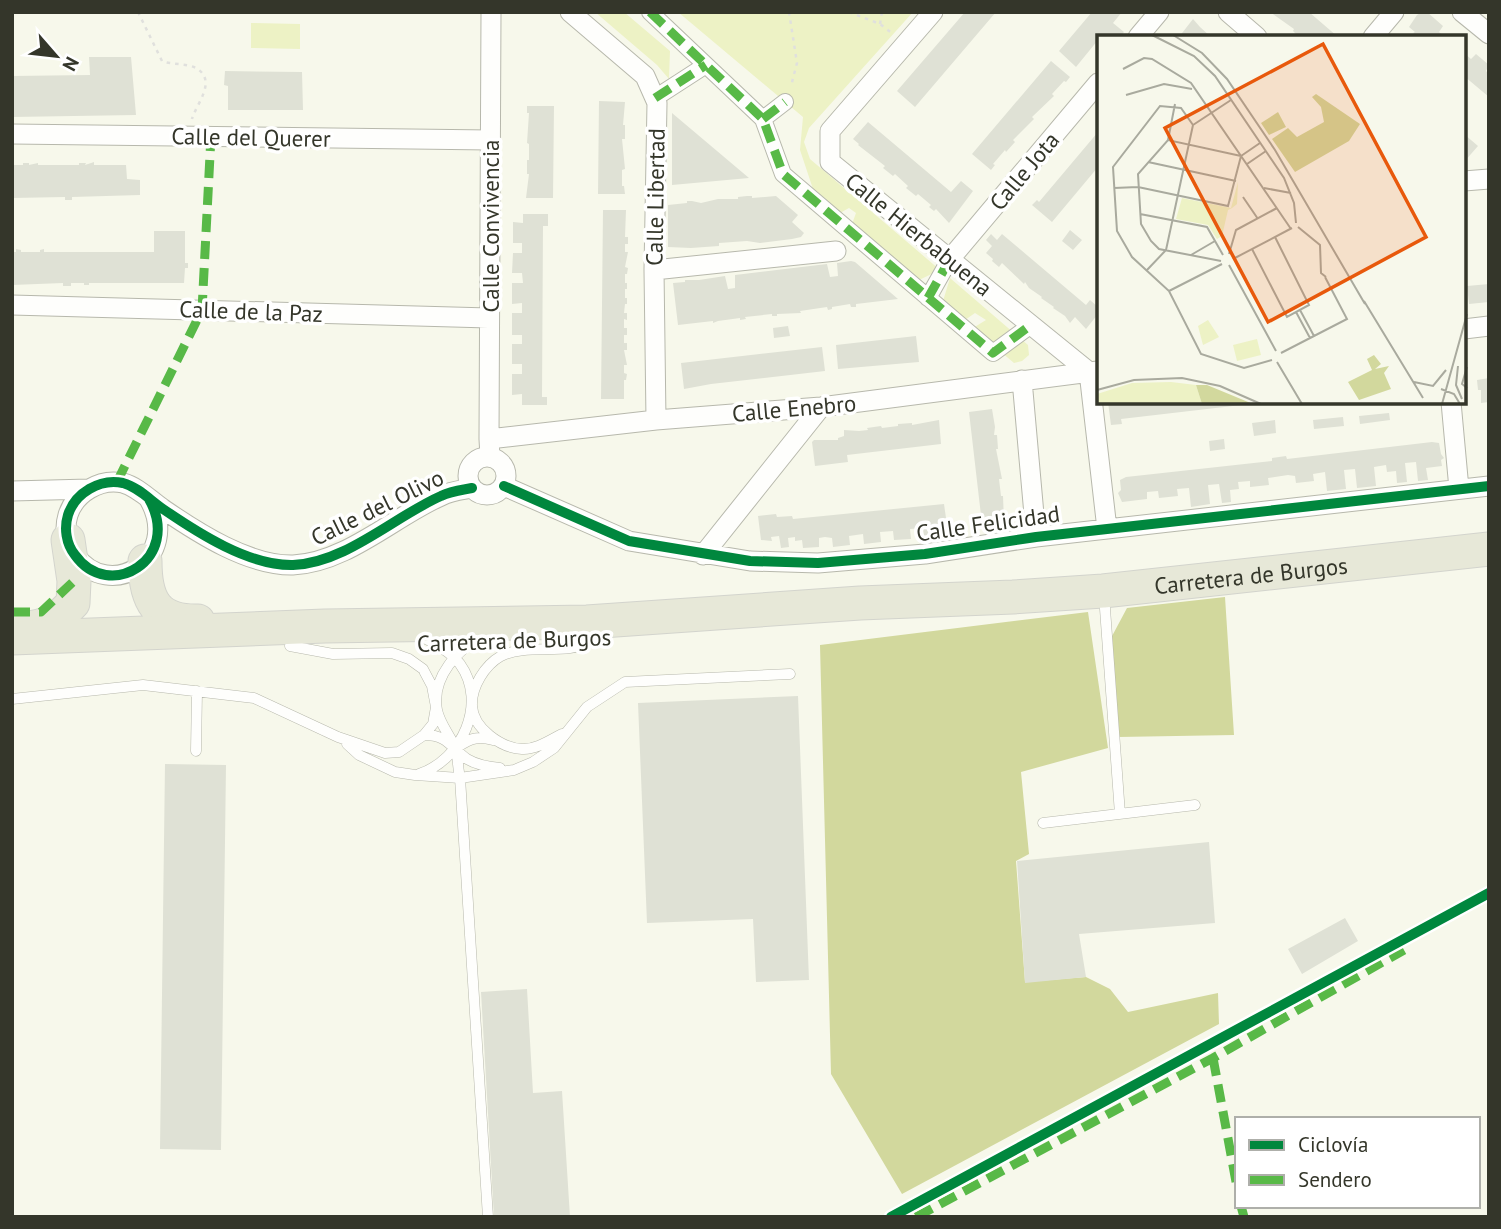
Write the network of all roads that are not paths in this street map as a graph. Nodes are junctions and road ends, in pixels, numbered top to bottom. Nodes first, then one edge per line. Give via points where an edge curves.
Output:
1 (491, 12) edge
2 (570, 12) edge
3 (650, 12) edge
4 (933, 12) edge
5 (1159, 12) edge
6 (1228, 12) edge
7 (1394, 12) edge
8 (1462, 12) edge
9 (1489, 34) edge
10 (1140, 35) edge
11 (1255, 35) edge
12 (1375, 35) edge
13 (706, 65) junction
14 (1097, 84) edge
15 (655, 98) junction
16 (786, 102) road end
17 (763, 119) junction
18 (12, 134) edge
19 (490, 140) junction
20 (1489, 179) edge
21 (1466, 181) edge
22 (836, 251) dead end
23 (950, 259) junction
24 (654, 270) junction
25 (928, 298) junction
26 (12, 305) edge
27 (489, 318) junction
28 (1031, 325) junction
29 (1489, 326) edge
30 (1466, 329) edge
31 (1095, 368) edge
32 (1022, 380) junction
33 (1097, 395) edge
34 (1098, 404) edge
35 (1451, 404) edge
36 (821, 407) junction
37 (656, 420) junction
38 (489, 448) junction
39 (504, 486) junction
40 (1489, 486) edge
41 (472, 488) junction
42 (89, 489) junction
43 (1459, 489) junction
44 (21, 491) edge
45 (149, 499) junction
46 (191, 528) junction
47 (67, 529) junction
48 (1107, 529) junction
49 (1036, 537) junction
50 (1489, 549) edge
51 (151, 552) junction
52 (703, 555) junction
53 (1104, 591) junction
54 (1013, 597) junction
55 (691, 615) junction
56 (325, 626) junction
57 (594, 629) junction
58 (12, 630) edge
59 (12, 638) edge
60 (290, 646) junction
61 (453, 648) junction
62 (12, 652) edge
63 (790, 674) dead end
64 (197, 691) junction
65 (12, 699) edge
66 (472, 706) junction
67 (436, 707) junction
68 (569, 731) junction
69 (424, 735) junction
70 (338, 737) junction
71 (505, 744) junction
72 (455, 748) junction
73 (196, 751) dead end
74 (514, 770) junction
75 (415, 775) junction
76 (460, 778) junction
77 (1195, 805) dead end
78 (1119, 814) junction
79 (1043, 823) dead end
80 (488, 1217) edge

1 - 19 street, Calle Convivencia
2 - 15 street, Calle Libertad via 645,76
3 - 13 street
4 - 23 street, Calle Hierbabuena via 830,131 830,162
5 - 10 street
6 - 11 street
7 - 12 street
8 - 9 street
13 - 15 street
13 - 17 street
14 - 23 street, Calle Jota
15 - 24 street, Calle Libertad
16 - 17 street
17 - 25 street via 783,174
18 - 19 street, Calle del Querer
19 - 27 street, Calle Convivencia
20 - 21 street
22 - 24 street
23 - 25 street
23 - 28 street, Calle Hierbabuena
24 - 37 street, Calle Libertad
25 - 28 street via 993,353
26 - 27 street, Calle de la Paz
27 - 38 street, Calle Convivencia
28 - 31 street, Calle Hierbabuena
29 - 30 street
31 - 32 street, Calle Enebro
31 - 33 street
32 - 36 street, Calle Enebro
32 - 49 street
34 - 48 street
35 - 43 street
36 - 37 street, Calle Enebro
36 - 52 street
37 - 38 street, Calle Enebro
38 - 39 street via 505,468
38 - 41 street via 471,466
39 - 41 street via 488,495
39 - 52 street, Calle Felicidad via 629,541
40 - 43 street, Calle Felicidad
41 - 46 street, Calle del Olivo via 442,495 320,561 293,565 258,561
42 - 44 street
42 - 45 street via 108,482 123,483
42 - 47 street via 72,506
43 - 48 street, Calle Felicidad
44 - 47 street via 50,500
45 - 46 street, Calle del Olivo
45 - 51 street via 159,527
46 - 51 street via 170,531
47 - 51 street via 74,554 97,572 126,573
47 - 58 highway via 74,603 58,620
48 - 49 street, Calle Felicidad
49 - 52 street, Calle Felicidad via 925,554 818,563
50 - 53 highway, Carretera de Burgos
51 - 57 highway via 149,598 161,614 184,622 462,613
53 - 54 highway, Carretera de Burgos
53 - 78 lane
54 - 55 highway, Carretera de Burgos
54 - 57 highway, Carretera de Burgos via 704,632
55 - 57 highway, Carretera de Burgos
55 - 61 lane via 594,630 493,634
56 - 57 highway, Carretera de Burgos
56 - 59 highway, Carretera de Burgos
56 - 61 lane via 362,635 422,636
57 - 61 highway, Carretera de Burgos
57 - 66 lane via 574,648 502,656 487,667
60 - 61 highway, Carretera de Burgos
60 - 62 highway, Carretera de Burgos
60 - 67 lane via 333,654 392,653 409,659 424,669
61 - 66 lane via 469,685
61 - 67 lane via 441,677
63 - 68 lane via 625,682 587,707
64 - 65 lane via 143,685
64 - 70 lane via 254,698
64 - 73 lane
66 - 71 lane via 488,734
66 - 72 lane via 468,729
67 - 69 lane via 433,724
67 - 72 lane
68 - 71 lane via 539,746 522,749
68 - 74 lane via 554,748
69 - 70 lane via 399,752 385,753
69 - 72 lane via 443,737
70 - 75 lane via 371,761
71 - 72 lane via 483,737
72 - 74 lane via 484,766
72 - 75 lane via 429,771
72 - 76 lane
74 - 76 lane
75 - 76 lane
76 - 80 lane
77 - 78 lane
78 - 79 lane

